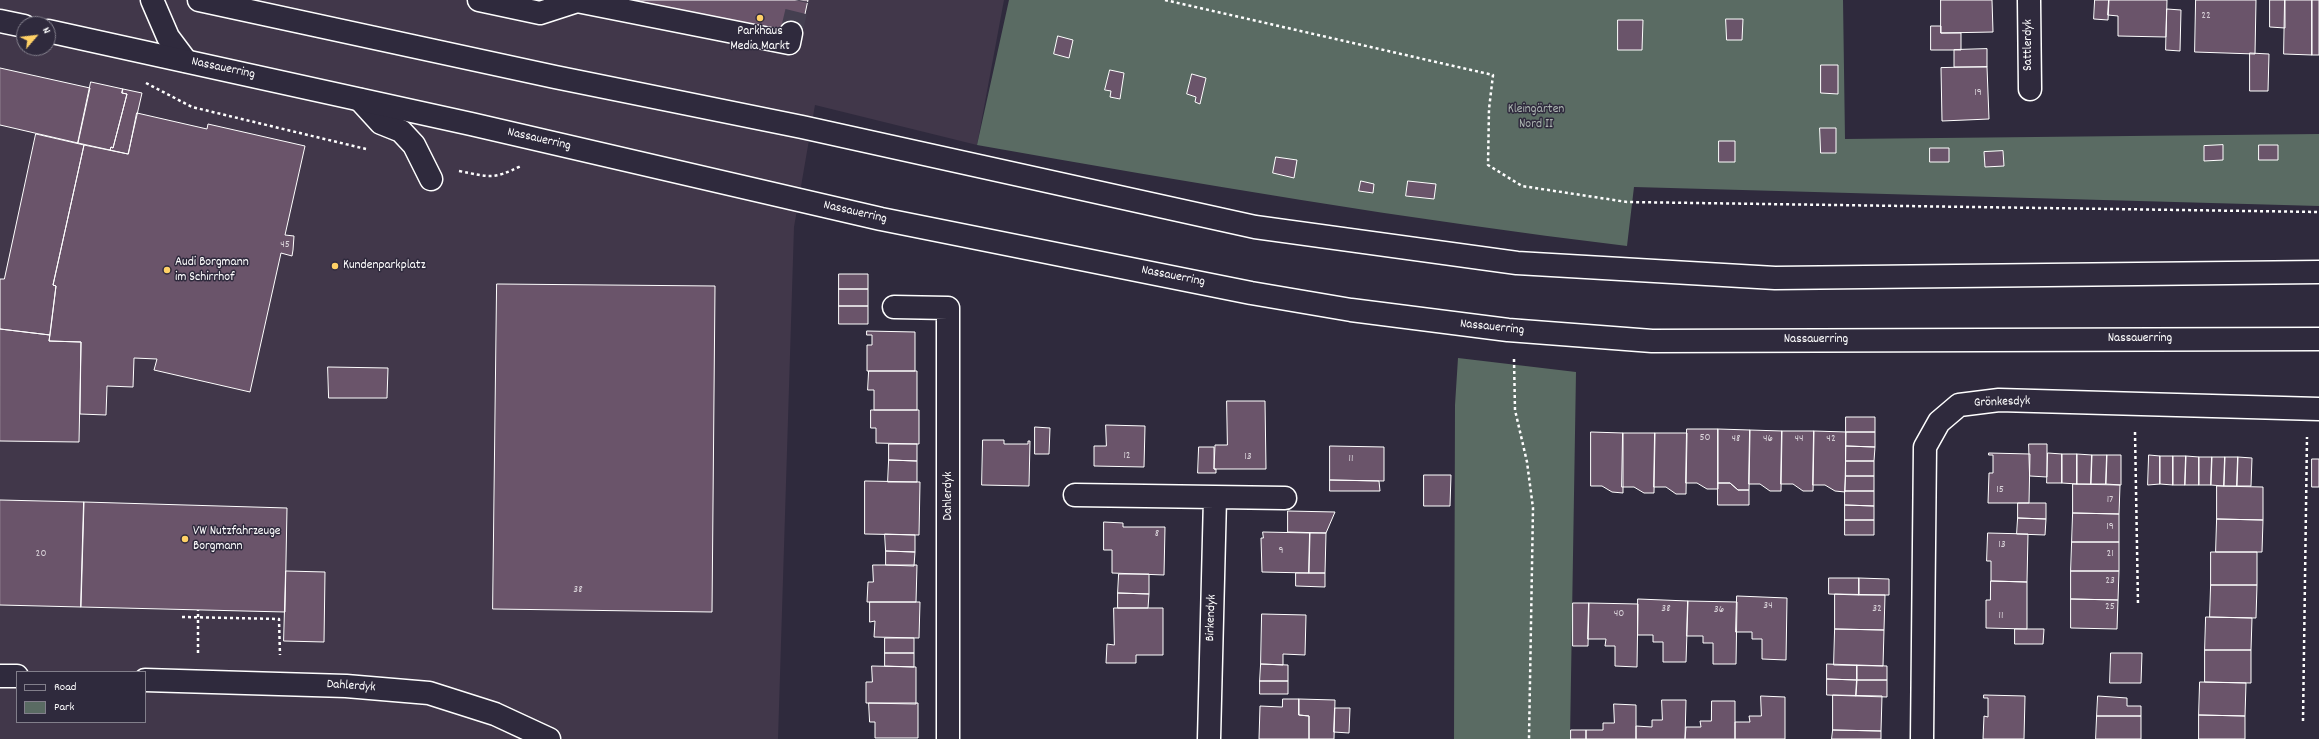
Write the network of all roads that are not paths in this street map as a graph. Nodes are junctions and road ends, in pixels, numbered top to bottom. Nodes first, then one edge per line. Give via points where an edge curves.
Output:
1 (152, 0) edge
2 (199, 0) edge
3 (479, 0) edge
4 (2029, 0) edge
5 (229, 4) edge
6 (0, 21) edge
7 (16, 24) edge
8 (56, 33) edge
9 (791, 33) tunnel mouth
10 (186, 61) junction
11 (2030, 89) dead end
12 (360, 100) junction
13 (431, 179) dead end
14 (2319, 272) edge
15 (894, 307) dead end
16 (2319, 340) edge
17 (2313, 409) edge
18 (1075, 495) dead end
19 (1215, 498) junction
20 (1285, 498) dead end
21 (0, 676) edge
22 (16, 676) edge
23 (146, 680) edge
24 (549, 739) edge
25 (948, 739) edge
26 (1209, 739) edge
27 (1922, 739) edge

1 - 10 main road via 168,37
2 - 5 main road
3 - 9 main road via 540,13 577,1 789,43
4 - 11 main road, Sattlerdyk
5 - 14 main road via 556,78 802,127 1255,226 1517,263 1775,278
6 - 7 main road
8 - 10 main road, Nassauerring
10 - 12 main road, Nassauerring
12 - 13 main road via 381,123 401,131 414,145
12 - 16 main road, Nassauerring via 943,231 1251,293 1351,310 1508,330 1652,341
15 - 25 main road, Dahlerdyk via 948,308
17 - 27 main road, Grönkesdyk via 1999,400 1959,405 1939,422 1925,447
18 - 19 main road
19 - 20 main road
19 - 26 main road, Birkendyk
21 - 22 main road
23 - 24 main road, Dahlerdyk via 346,686 429,693 495,714

